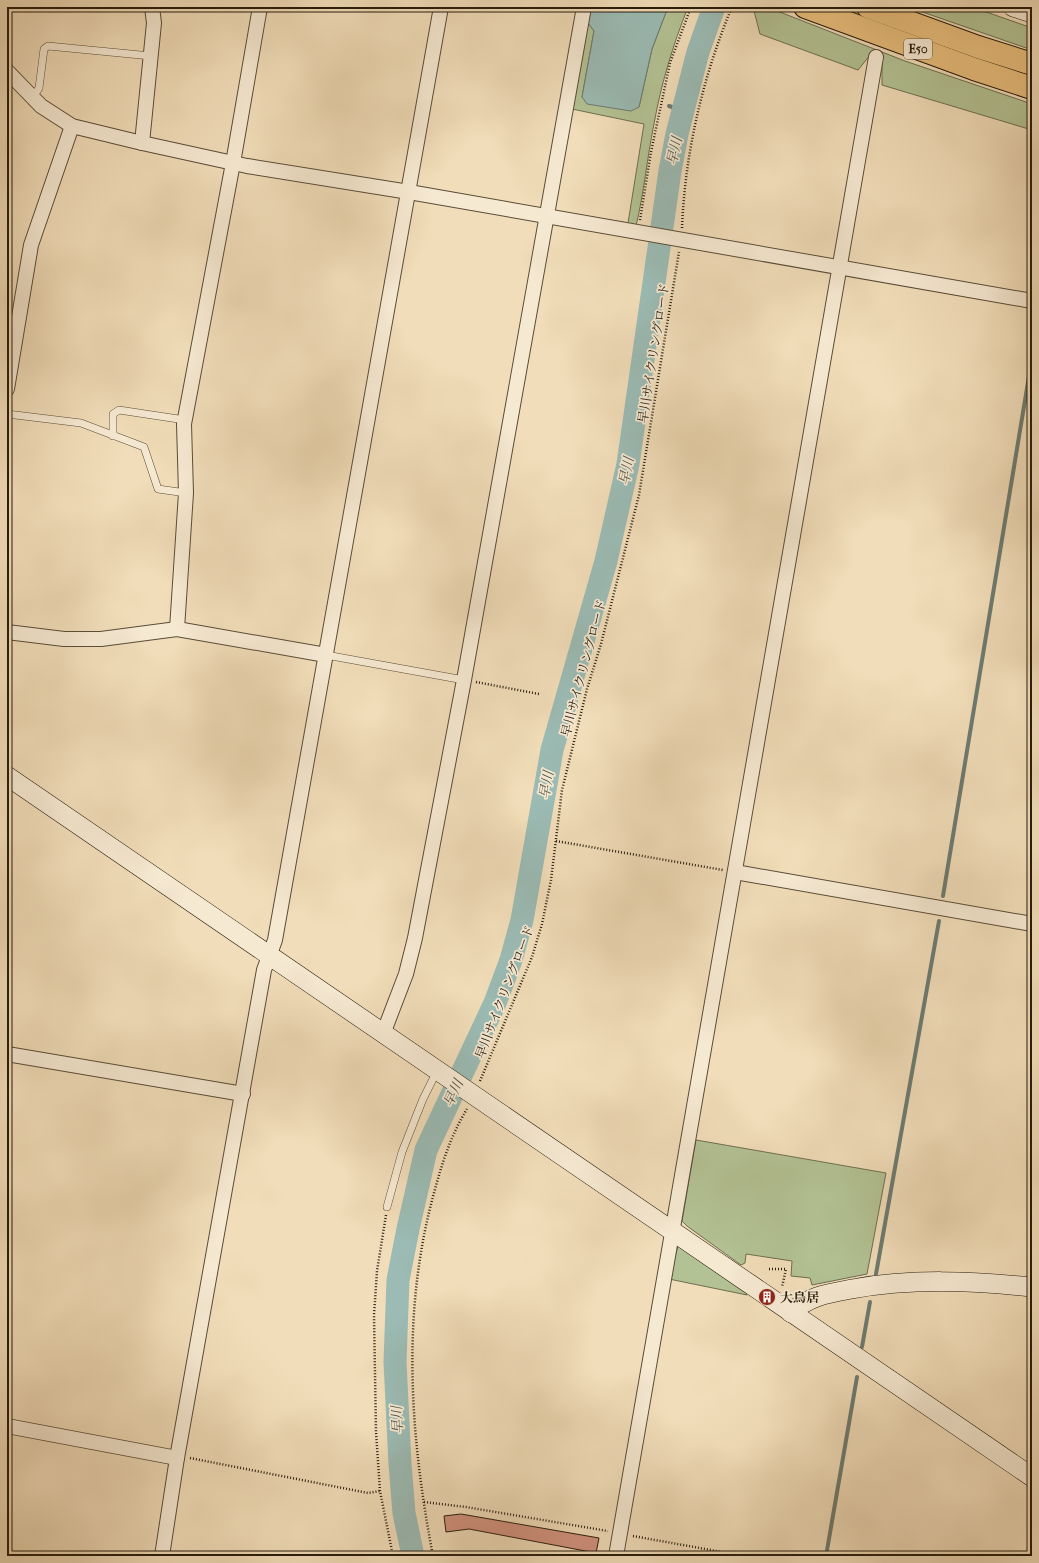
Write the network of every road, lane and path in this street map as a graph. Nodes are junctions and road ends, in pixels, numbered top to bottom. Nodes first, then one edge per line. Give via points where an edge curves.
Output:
1 (152, 7) edge
2 (260, 7) edge
3 (441, 7) edge
4 (584, 7) edge
5 (691, 7) edge
6 (732, 7) edge
7 (806, 7) edge
8 (868, 7) edge
9 (1013, 7) edge
10 (1032, 13) edge
11 (151, 56) junction
12 (876, 57) dead end
13 (1032, 64) edge
14 (7, 71) edge
15 (1032, 88) edge
16 (33, 97) junction
17 (72, 126) junction
18 (142, 143) junction
19 (233, 163) junction
20 (409, 192) junction
21 (548, 217) junction
22 (639, 232) junction
23 (679, 243) junction
24 (838, 268) junction
25 (1032, 301) edge
26 (9, 360) edge
27 (7, 390) edge
28 (7, 414) edge
29 (185, 420) junction
30 (113, 436) junction
31 (186, 493) junction
32 (177, 629) junction
33 (7, 632) edge
34 (326, 655) junction
35 (464, 680) junction
36 (539, 694) dead end
37 (7, 776) edge
38 (556, 841) junction
39 (736, 872) junction
40 (1032, 924) edge
41 (270, 955) junction
42 (384, 1034) junction
43 (7, 1054) edge
44 (439, 1071) junction
45 (243, 1094) junction
46 (473, 1095) junction
47 (388, 1207) joint
48 (673, 1230) junction
49 (769, 1268) dead end
50 (1032, 1287) edge
51 (779, 1291) dead end
52 (791, 1313) junction
53 (7, 1426) edge
54 (177, 1458) junction
55 (1032, 1478) edge
56 (380, 1492) junction
57 (424, 1502) junction
58 (620, 1533) junction
59 (162, 1556) edge
60 (393, 1556) edge
61 (433, 1556) edge
62 (616, 1556) edge
63 (744, 1556) edge

1 - 11 street via 154,23
2 - 19 street
3 - 20 street
4 - 21 street
5 - 22 path via 670,63 651,152
6 - 23 path, 早川サイクリングロード via 711,61 702,94 683,203
7 - 15 highway, E50 via 967,67
8 - 13 highway, E50
9 - 10 street
11 - 16 lane via 48,46 44,49 39,88
11 - 18 street
12 - 24 street
14 - 16 street
16 - 17 street via 41,106
17 - 18 street
17 - 26 street via 31,245
18 - 19 street
19 - 20 street
19 - 29 street
20 - 21 street
20 - 34 street
21 - 22 street
21 - 35 street
22 - 23 street
23 - 24 street
23 - 38 path, 早川サイクリングロード via 639,496 562,790
24 - 25 street
24 - 39 street
26 - 27 street
28 - 30 lane via 81,423
29 - 30 lane via 119,410 113,414
29 - 31 street
30 - 31 lane via 144,447 158,489
31 - 32 street
32 - 33 street via 101,639 64,639
32 - 34 street
34 - 35 lane
34 - 41 street via 275,940
35 - 36 path
35 - 42 street via 411,956
37 - 41 street
38 - 39 path
38 - 46 path, 早川サイクリングロード via 551,880 534,950
39 - 40 street
39 - 48 street
41 - 42 street
41 - 45 street via 264,970
42 - 44 street
43 - 45 street
44 - 46 street
44 - 47 lane via 423,1099 402,1152
45 - 54 street
46 - 48 street
46 - 57 path, 早川サイクリングロード via 454,1131 446,1153 425,1228 416,1279 412,1367 417,1454
47 - 56 path via 377,1271 374,1315
48 - 52 street
48 - 58 street
49 - 51 path via 786,1269 784,1282
50 - 52 street via 944,1280 880,1284 817,1296 800,1304
52 - 55 street
53 - 54 street
54 - 56 path via 187,1457 368,1493
54 - 59 street
56 - 60 path
57 - 58 path
57 - 61 path, 早川サイクリングロード
58 - 62 street
58 - 63 path

